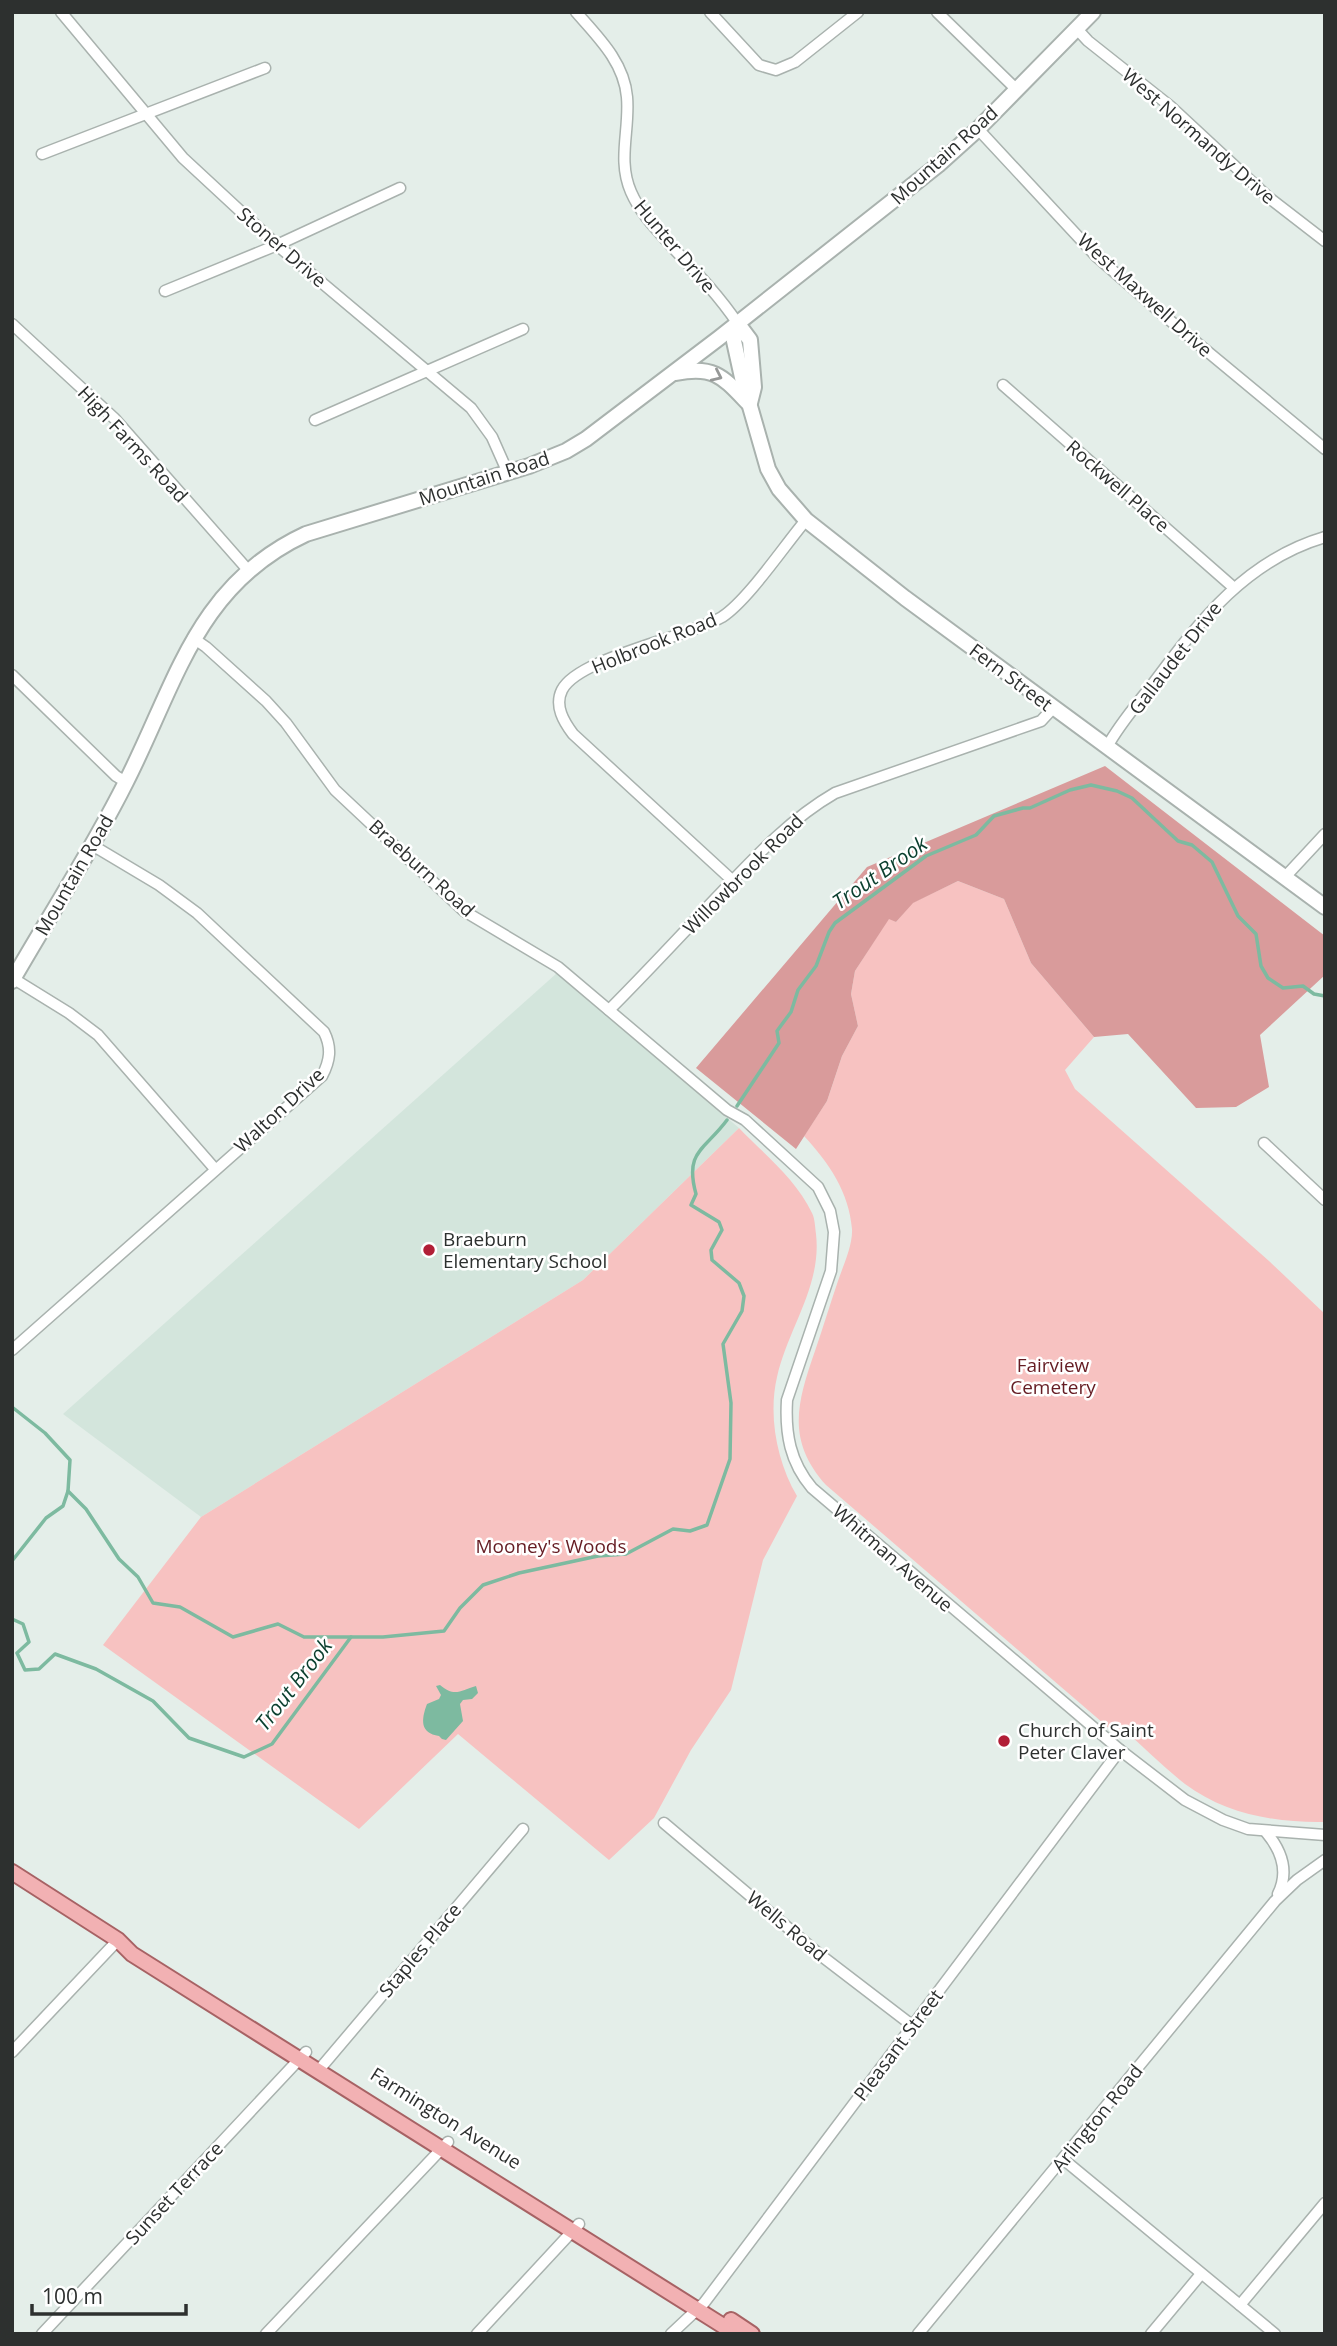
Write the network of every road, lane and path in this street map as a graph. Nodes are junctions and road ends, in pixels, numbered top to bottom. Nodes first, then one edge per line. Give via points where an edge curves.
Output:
1 (61, 12) edge
2 (576, 12) edge
3 (710, 12) edge
4 (858, 12) edge
5 (937, 12) edge
6 (1093, 12) edge
7 (1076, 29) junction
8 (265, 68) dead end
9 (1016, 89) junction
10 (146, 116) junction
11 (978, 129) junction
12 (42, 154) dead end
13 (400, 188) dead end
14 (1325, 241) edge
15 (277, 245) junction
16 (166, 291) dead end
17 (12, 324) edge
18 (738, 324) junction
19 (523, 329) dead end
20 (24, 336) junction
21 (12, 338) edge
22 (428, 372) junction
23 (674, 373) junction
24 (1003, 385) dead end
25 (750, 405) junction
26 (315, 420) dead end
27 (1325, 449) edge
28 (508, 473) junction
29 (806, 520) junction
30 (1325, 537) edge
31 (248, 570) junction
32 (1233, 587) junction
33 (193, 638) junction
34 (12, 675) edge
35 (1054, 708) junction
36 (1107, 747) junction
37 (126, 782) junction
38 (1325, 834) edge
39 (92, 845) junction
40 (1285, 877) junction
41 (733, 881) junction
42 (1325, 907) edge
43 (13, 980) edge
44 (609, 1010) junction
45 (745, 1119) joint
46 (1264, 1143) dead end
47 (215, 1168) junction
48 (1325, 1200) edge
49 (12, 1350) edge
50 (1120, 1750) junction
51 (664, 1823) dead end
52 (523, 1829) dead end
53 (1266, 1832) junction
54 (1325, 1835) edge
55 (1325, 1860) edge
56 (12, 1872) edge
57 (1275, 1901) junction
58 (118, 1940) junction
59 (913, 2026) junction
60 (12, 2052) edge
61 (303, 2055) junction
62 (321, 2067) junction
63 (445, 2145) junction
64 (1063, 2159) junction
65 (1325, 2203) edge
66 (576, 2228) junction
67 (1201, 2274) junction
68 (1240, 2305) junction
69 (701, 2306) junction
70 (41, 2334) edge
71 (266, 2334) edge
72 (477, 2334) edge
73 (671, 2334) edge
74 (736, 2334) edge
75 (752, 2334) edge
76 (918, 2334) edge
77 (1151, 2334) edge
78 (1275, 2334) edge

1 - 10 street, Stoner Drive
2 - 18 street, Hunter Drive via 613,56 624,81 623,161 632,194 641,211
3 - 4 street via 759,65 776,70 795,62
5 - 9 street
6 - 7 main road, Mountain Road
7 - 9 main road, Mountain Road
7 - 14 street, West Normandy Drive
8 - 10 street
9 - 11 main road, Mountain Road
10 - 12 street
10 - 15 street, Stoner Drive via 183,158
11 - 18 main road, Mountain Road
11 - 27 street, West Maxwell Drive via 1096,256
13 - 15 street
15 - 16 street
15 - 22 street, Stoner Drive
17 - 20 street, High Farms Road
18 - 23 main road, Mountain Road
18 - 25 main road, Fern Street via 750,340 754,387
19 - 22 street
20 - 21 street
20 - 31 street, High Farms Road via 115,419
22 - 26 street
22 - 28 street, Stoner Drive via 482,421
23 -> 25 main road via 717,373
23 - 28 main road, Mountain Road via 586,439
24 - 32 street, Rockwell Place
25 - 29 main road, Fern Street via 768,468 779,489
28 - 31 main road, Mountain Road via 306,534
29 - 35 main road, Fern Street
29 - 41 street, Holbrook Road via 722,617 588,668 569,681 560,699 560,712 573,734
30 - 32 street, Gallaudet Drive via 1269,562
31 - 33 main road, Mountain Road
32 - 36 street, Gallaudet Drive via 1192,632
33 - 37 main road, Mountain Road
33 - 44 street, Braeburn Road via 266,701 335,790 464,911 558,967
34 - 37 street
35 - 36 main road, Fern Street
35 - 41 street, Willowbrook Road via 1041,721 835,793 795,819
36 - 40 main road, Fern Street
37 - 39 main road, Mountain Road
38 - 40 street
39 - 43 main road, Mountain Road
39 - 47 street, Walton Drive via 197,913 328,1040 329,1059 322,1076
40 - 42 main road, Fern Street
41 - 44 street, Willowbrook Road
43 - 47 street via 98,1035
44 - 45 street, Braeburn Road via 727,1110
45 - 50 street, Whitman Avenue via 818,1187 834,1232 831,1271 787,1400 788,1439 798,1469 812,1488
46 - 48 street
47 - 49 street, Walton Drive
50 - 53 street, Whitman Avenue via 1207,1813
50 - 59 street, Pleasant Street
51 - 59 street, Wells Road via 819,1954
52 - 62 street, Staples Place
53 - 54 street, Whitman Avenue
53 - 57 street, Arlington Road via 1284,1866
55 - 57 street, Arlington Road
56 - 58 main road, Farmington Avenue
57 - 64 street, Arlington Road
58 - 60 street
58 - 61 main road, Farmington Avenue via 132,1954
59 - 69 street, Pleasant Street
61 - 62 main road, Farmington Avenue
61 - 70 street, Sunset Terrace
62 - 63 main road, Farmington Avenue
63 - 66 main road, Farmington Avenue
63 - 71 street
64 - 67 street
64 - 76 street, Arlington Road
65 - 68 street
66 - 69 main road, Farmington Avenue
66 - 72 street
67 - 68 street
67 - 77 street
68 - 78 street
69 - 73 street, Pleasant Street
69 - 74 main road, Farmington Avenue
69 - 75 main road, Farmington Avenue

